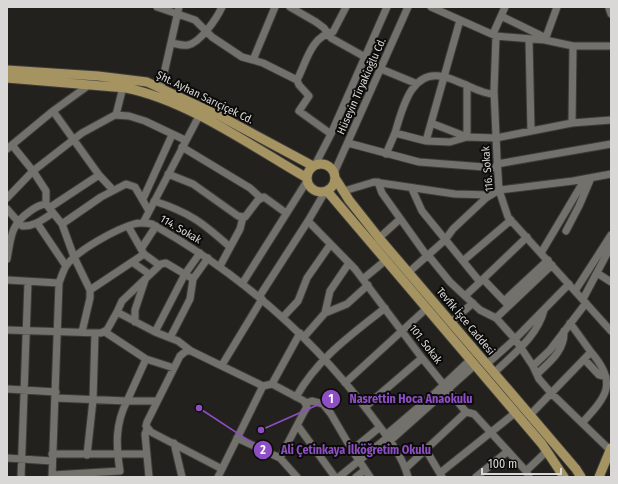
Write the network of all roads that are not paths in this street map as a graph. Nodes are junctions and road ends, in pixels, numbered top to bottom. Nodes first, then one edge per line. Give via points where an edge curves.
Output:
1 (157, 7) edge
2 (179, 7) edge
3 (222, 7) edge
4 (275, 7) edge
5 (290, 7) edge
6 (346, 7) edge
7 (387, 7) edge
8 (408, 7) edge
9 (431, 7) edge
10 (505, 7) edge
11 (557, 7) edge
12 (608, 7) edge
13 (611, 14) edge
14 (178, 15) junction
15 (500, 16) junction
16 (460, 20) junction
17 (206, 30) junction
18 (328, 33) junction
19 (494, 35) junction
20 (529, 39) junction
21 (546, 39) junction
22 (172, 43) junction
23 (611, 44) edge
24 (573, 46) junction
25 (365, 57) junction
26 (253, 60) junction
27 (381, 69) junction
28 (7, 70) edge
29 (443, 76) junction
30 (7, 78) edge
31 (297, 80) junction
32 (415, 83) junction
33 (89, 85) junction
34 (467, 86) junction
35 (123, 87) junction
36 (161, 87) junction
37 (494, 94) junction
38 (53, 111) junction
39 (116, 115) junction
40 (199, 116) junction
41 (611, 120) edge
42 (431, 123) junction
43 (572, 123) junction
44 (531, 131) junction
45 (395, 133) junction
46 (331, 134) junction
47 (172, 135) junction
48 (467, 137) junction
49 (496, 138) junction
50 (74, 140) junction
51 (185, 140) junction
52 (426, 140) junction
53 (348, 143) junction
54 (611, 144) edge
55 (10, 147) edge
56 (182, 147) junction
57 (386, 154) junction
58 (314, 166) junction
59 (497, 166) junction
60 (33, 172) junction
61 (99, 174) junction
62 (168, 174) junction
63 (611, 174) edge
64 (335, 176) junction
65 (588, 179) junction
66 (307, 180) junction
67 (378, 182) junction
68 (412, 188) junction
69 (113, 190) junction
70 (499, 190) junction
71 (326, 191) junction
72 (344, 191) junction
73 (491, 195) junction
74 (7, 198) edge
75 (261, 198) junction
76 (143, 199) junction
77 (154, 201) junction
78 (50, 208) junction
79 (7, 209) edge
80 (149, 211) junction
81 (286, 213) junction
82 (243, 217) junction
83 (400, 219) junction
84 (510, 220) junction
85 (18, 221) junction
86 (308, 221) junction
87 (37, 223) junction
88 (143, 223) junction
89 (62, 224) junction
90 (128, 226) junction
91 (156, 226) junction
92 (566, 231) dead end
93 (611, 235) edge
94 (527, 237) junction
95 (379, 238) junction
96 (446, 238) junction
97 (330, 244) junction
98 (611, 246) edge
99 (230, 247) junction
100 (142, 251) junction
101 (541, 252) junction
102 (200, 253) junction
103 (428, 255) junction
104 (74, 257) junction
105 (208, 258) junction
106 (7, 259) edge
107 (386, 260) junction
108 (464, 260) junction
109 (132, 262) junction
110 (349, 263) junction
111 (550, 263) junction
112 (159, 265) junction
113 (66, 266) junction
114 (220, 266) junction
115 (409, 272) junction
116 (597, 273) junction
117 (185, 274) junction
118 (147, 277) junction
119 (193, 279) junction
120 (363, 279) junction
121 (7, 280) edge
122 (482, 281) junction
123 (28, 282) junction
124 (611, 282) edge
125 (59, 283) junction
126 (242, 284) junction
127 (569, 284) junction
128 (368, 285) junction
129 (90, 290) junction
130 (575, 291) junction
131 (465, 296) junction
132 (260, 298) junction
133 (584, 301) junction
134 (473, 303) junction
135 (506, 304) junction
136 (385, 308) junction
137 (427, 308) junction
138 (544, 310) junction
139 (117, 312) junction
140 (324, 313) junction
141 (283, 317) junction
142 (496, 318) junction
143 (135, 322) junction
144 (451, 322) junction
145 (570, 322) junction
146 (7, 330) edge
147 (27, 331) junction
148 (564, 331) junction
149 (611, 331) edge
150 (57, 332) junction
151 (82, 332) junction
152 (105, 332) junction
153 (155, 332) junction
154 (402, 332) junction
155 (95, 333) junction
156 (302, 335) junction
157 (170, 338) junction
158 (465, 339) junction
159 (515, 339) junction
160 (458, 345) junction
161 (520, 348) junction
162 (191, 350) junction
163 (591, 352) junction
164 (324, 358) junction
165 (422, 358) junction
166 (146, 359) junction
167 (584, 360) junction
168 (472, 363) junction
169 (487, 364) junction
170 (222, 365) junction
171 (533, 366) junction
172 (174, 368) junction
173 (494, 373) junction
174 (537, 374) junction
175 (606, 377) junction
176 (345, 382) junction
177 (272, 384) junction
178 (263, 386) junction
179 (446, 386) junction
180 (7, 389) edge
181 (24, 390) junction
182 (552, 394) junction
183 (55, 395) junction
184 (296, 397) junction
185 (93, 400) junction
186 (157, 400) junction
187 (126, 401) junction
188 (306, 403) junction
189 (365, 407) junction
190 (466, 412) junction
191 (515, 413) junction
192 (530, 415) junction
193 (582, 423) junction
194 (298, 426) junction
195 (380, 427) junction
196 (147, 429) junction
197 (491, 433) junction
198 (237, 438) junction
199 (388, 438) junction
200 (174, 442) junction
201 (610, 449) edge
202 (352, 450) junction
203 (426, 450) junction
204 (508, 451) junction
205 (547, 451) junction
206 (147, 454) junction
207 (86, 455) junction
208 (118, 455) junction
209 (7, 458) edge
210 (52, 458) junction
211 (280, 458) junction
212 (23, 459) junction
213 (360, 461) junction
214 (406, 468) junction
215 (222, 469) junction
216 (366, 470) junction
217 (121, 474) edge
218 (528, 474) edge
219 (441, 475) edge
220 (52, 476) edge
221 (295, 476) edge
222 (21, 477) edge
223 (149, 477) edge
224 (182, 477) edge
225 (218, 477) edge
226 (334, 477) edge
227 (339, 477) edge
228 (356, 477) edge
229 (370, 477) edge
230 (408, 477) edge
231 (476, 477) edge
232 (564, 477) edge
233 (581, 477) edge
234 (599, 477) edge

1 - 14 street
2 - 14 street
3 - 17 street
4 - 26 street
5 - 18 street via 316,22
6 - 18 street via 333,32
7 - 25 street, Hüseyin Tiryakioğlu Cd.
8 - 27 street, Hüseyin Tiryakioğlu Cd.
9 - 16 street
10 - 15 street, 116. Sokak
11 - 21 street
12 - 13 street
14 - 17 street via 195,20
14 - 22 street
15 - 19 street, 116. Sokak
15 - 21 street
16 - 19 street
16 - 29 street
17 - 22 street via 190,45
17 - 26 street via 242,57
18 - 25 street via 331,38
18 - 31 street via 313,45
19 - 20 street
19 - 37 street, 116. Sokak
20 - 21 street
20 - 44 street
21 - 24 street
22 - 36 street
23 - 24 street
24 - 43 street
25 - 46 street, Hüseyin Tiryakioğlu Cd.
26 - 31 street
27 - 32 street
27 - 53 street, Hüseyin Tiryakioğlu Cd.
28 - 36 main road, Şht. Ayhan Sarıçiçek Cd. via 130,79
29 - 32 street via 434,76
29 - 34 street
29 - 42 street
30 - 33 main road, Şht. Ayhan Sarıçiçek Cd.
31 - 46 street via 309,96 299,111
32 - 45 street via 404,104
33 - 35 main road, Şht. Ayhan Sarıçiçek Cd.
33 - 38 street
34 - 37 street
34 - 48 street
35 - 39 street
35 - 40 main road, Şht. Ayhan Sarıçiçek Cd. via 158,96
36 - 58 main road, Şht. Ayhan Sarıçiçek Cd.
37 - 49 street, 116. Sokak
38 - 50 street
38 - 55 street
39 - 47 street via 144,121
39 - 50 street via 100,122
40 - 51 street
40 - 66 main road, Şht. Ayhan Sarıçiçek Cd.
41 - 43 street
42 - 48 street
42 - 52 street
43 - 44 street
44 - 49 street
45 - 52 street
45 - 57 street
46 - 58 street, Hüseyin Tiryakioğlu Cd.
47 - 51 street
47 - 76 street
48 - 49 street
48 - 52 street via 450,142
49 - 59 street, 116. Sokak
50 - 60 street
50 - 61 street
51 - 56 street
53 - 57 street
53 - 64 street, Hüseyin Tiryakioğlu Cd.
54 - 59 street
55 - 60 street
56 - 62 street
56 - 75 street via 250,188
57 - 59 street via 418,162
58 - 64 main road via 329,166
58 - 66 main road, Hüseyin Tiryakioğlu Cd. via 308,172
59 - 70 street, 116. Sokak
60 - 74 street
60 - 78 street via 46,191
61 - 69 street
61 - 78 street
62 - 77 street
62 - 82 street via 193,184 231,213
63 - 65 street
64 - 71 main road, Hüseyin Tiryakioğlu Cd. via 333,186
64 - 72 main road, Tevfik İşce Caddesi
65 - 70 street
65 - 92 street via 579,206
65 - 101 street
66 - 71 main road via 308,185 316,191
66 - 81 street, Hüseyin Tiryakioğlu Cd.
67 - 68 street
67 - 72 street
67 - 83 street via 382,193
68 - 73 street via 456,194
68 - 96 street via 415,200 422,211
69 - 76 street via 131,184
69 - 89 street
70 - 73 street
70 - 84 street, 116. Sokak
71 - 86 street, Hüseyin Tiryakioğlu Cd.
71 - 107 main road, Tevfik İşce Caddesi
72 - 95 main road, Tevfik İşce Caddesi
73 - 96 street
75 - 81 street via 264,197
75 - 82 street
76 - 80 street
77 - 80 street
77 - 99 street via 194,217
78 - 85 street via 35,207
78 - 87 street
78 - 89 street
79 - 85 street
80 - 88 street
81 - 126 street, Hüseyin Tiryakioğlu Cd.
82 - 99 street via 240,229
83 - 95 street
83 - 103 street
84 - 94 street, 116. Sokak
84 - 108 street
85 - 87 street via 22,226
85 - 106 street via 13,228
86 - 97 street, 101. Sokak
86 - 132 street, Hüseyin Tiryakioğlu Cd.
87 - 113 street
88 - 90 street, 114. Sokak
88 - 91 street, 114. Sokak
89 - 104 street
90 - 100 street
90 - 104 street, 114. Sokak
91 - 100 street
91 - 102 street, 114. Sokak
93 - 130 street
94 - 101 street, 116. Sokak
94 - 122 street
95 - 115 main road, Tevfik İşce Caddesi
96 - 103 street
96 - 108 street
97 - 110 street, 101. Sokak
97 - 141 street via 307,278 298,301
98 - 116 street
99 - 114 street
100 - 109 street
100 - 112 street
101 - 111 street, 116. Sokak
102 - 105 street, 114. Sokak
102 - 117 street
103 - 115 street
103 - 131 street
104 - 113 street, 114. Sokak
104 - 129 street
105 - 114 street, 114. Sokak
105 - 119 street
107 - 120 street
107 - 137 main road, Tevfik İşce Caddesi
108 - 122 street
109 - 118 street
109 - 129 street
110 - 120 street, 101. Sokak
110 - 140 street via 330,291
111 - 127 street, 116. Sokak
111 - 135 street
112 - 117 street via 166,263
112 - 118 street
113 - 125 street, 114. Sokak
114 - 126 street, 114. Sokak
115 - 144 main road, Tevfik İşce Caddesi
116 - 124 street
116 - 133 street
117 - 119 street
117 - 153 street
118 - 139 street via 122,301
118 - 143 street via 135,310
119 - 157 street via 190,299
120 - 128 street, 101. Sokak
121 - 123 street
122 - 131 street
122 - 135 street
123 - 125 street
123 - 147 street
125 - 150 street, 114. Sokak
126 - 132 street, 114. Sokak
127 - 130 street, 116. Sokak
127 - 138 street
128 - 136 street, 101. Sokak
128 - 140 street via 347,304
129 - 151 street
130 - 133 street, 116. Sokak
131 - 134 street
132 - 141 street, 114. Sokak
132 - 170 street, Hüseyin Tiryakioğlu Cd.
133 - 145 street
133 - 149 street, 116. Sokak
134 - 142 street via 480,310
134 - 144 street
135 - 142 street
136 - 154 street, 101. Sokak
136 - 164 street
137 - 154 street
137 - 160 main road, Tevfik İşce Caddesi
138 - 159 street
138 - 161 street via 542,321
139 - 143 street
139 - 152 street
140 - 156 street
141 - 156 street, 114. Sokak
142 - 159 street
143 - 153 street
144 - 158 main road, Tevfik İşce Caddesi
145 - 148 street
145 - 163 street
146 - 147 street
147 - 150 street
147 - 181 street
148 - 171 street via 550,350
148 - 174 street via 565,338 559,352
150 - 151 street
150 - 183 street, 114. Sokak
151 - 155 street
152 - 155 street
152 - 166 street
153 - 157 street
154 - 165 street, 101. Sokak
154 - 176 street
155 - 185 street
156 - 164 street, 114. Sokak
156 - 177 street
157 - 162 street
158 - 160 main road
158 - 169 main road, Tevfik İşce Caddesi
159 - 161 street
159 - 169 street
160 - 168 main road, Tevfik İşce Caddesi
161 - 171 street
161 - 173 street
162 - 170 street
162 - 172 street via 180,356
163 - 167 street
163 - 175 street via 605,370
164 - 176 street, 114. Sokak
164 - 184 street
165 - 179 street, 101. Sokak
165 - 189 street
166 - 172 street
166 - 187 street
167 - 175 street via 599,375
167 - 182 street
168 - 179 street
168 - 191 main road, Tevfik İşce Caddesi
169 - 173 main road, Tevfik İşce Caddesi
170 - 178 street
171 - 174 street
172 - 186 street
173 - 192 main road, Tevfik İşce Caddesi
174 - 182 street
175 - 193 street via 607,390
176 - 189 street, 114. Sokak
177 - 178 street
177 - 184 street
178 - 198 street
179 - 190 street, 101. Sokak
179 - 199 street via 434,394
180 - 181 street
181 - 183 street
181 - 212 street
182 - 192 street
182 - 193 street
183 - 185 street
183 - 210 street, 114. Sokak
184 - 188 street
185 - 187 street
185 - 207 street
186 - 187 street
186 - 196 street via 146,422
187 - 208 street via 116,433
188 - 194 street
188 - 202 street via 312,401 323,404
189 - 195 street, 114. Sokak
190 - 197 street, 101. Sokak via 474,414
190 - 203 street
191 - 197 street
191 - 205 main road, Tevfik İşce Caddesi
192 - 233 main road, Tevfik İşce Caddesi
193 - 201 street
194 - 211 street
194 - 226 street
195 - 199 street, 114. Sokak
195 - 202 street
196 - 200 street
196 - 206 street
197 - 204 street, 101. Sokak
197 - 219 street
198 - 211 street
198 - 215 street
199 - 213 street
199 - 214 street, 114. Sokak
200 - 215 street
200 - 224 street
201 - 234 main road
202 - 213 street
203 - 214 street
203 - 219 street
204 - 218 street, 101. Sokak
204 - 231 street
205 - 218 street
205 - 232 main road, Tevfik İşce Caddesi
206 - 208 street
206 - 223 street
207 - 208 street
207 - 210 street
208 - 217 street
209 - 212 street
210 - 212 street
210 - 220 street, 114. Sokak
211 - 221 street
212 - 222 street
213 - 216 street
213 - 227 street
214 - 230 street, 114. Sokak
215 - 225 street
216 - 228 street
216 - 229 street
217 - 220 street

